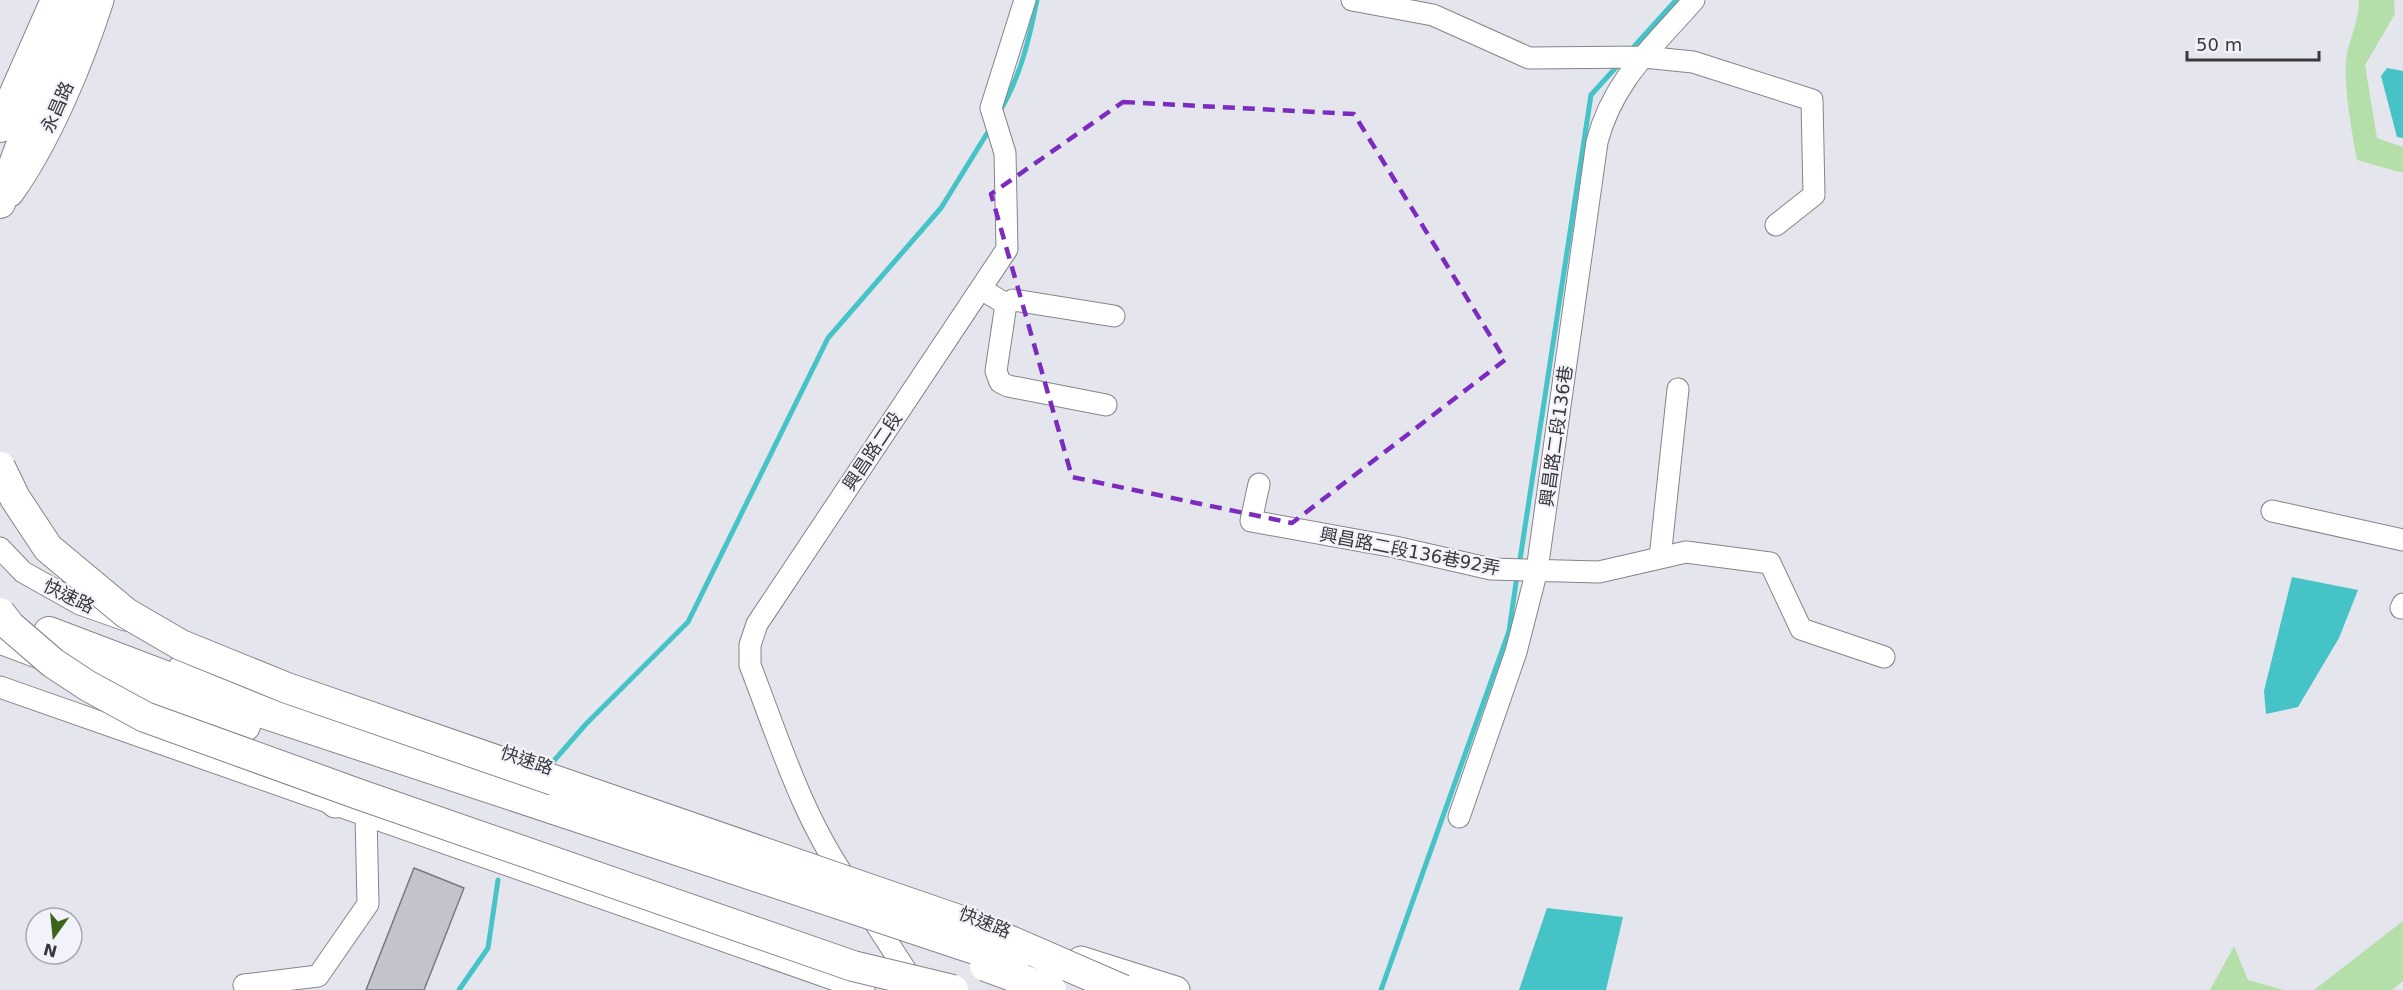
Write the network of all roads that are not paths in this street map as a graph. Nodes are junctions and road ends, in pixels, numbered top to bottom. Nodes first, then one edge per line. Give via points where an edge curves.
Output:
1 (40, 0) edge
2 (56, 0) edge
3 (81, 0) edge
4 (100, 0) edge
5 (1025, 0) edge
6 (1352, 0) edge
7 (1694, 0) edge
8 (1644, 57) junction
9 (0, 94) edge
10 (0, 128) edge
11 (0, 204) edge
12 (1776, 225) dead end
13 (981, 289) junction
14 (1006, 304) junction
15 (1114, 316) dead end
16 (1678, 389) dead end
17 (1106, 405) dead end
18 (0, 467) edge
19 (1259, 484) dead end
20 (2272, 511) dead end
21 (2403, 540) edge
22 (0, 548) edge
23 (1660, 558) junction
24 (1537, 570) junction
25 (0, 613) edge
26 (49, 632) junction
27 (0, 640) edge
28 (1884, 657) dead end
29 (126, 686) junction
30 (0, 687) edge
31 (281, 753) junction
32 (334, 804) junction
33 (366, 815) junction
34 (1459, 818) dead end
35 (558, 819) junction
36 (838, 868) junction
37 (855, 891) junction
38 (1064, 955) junction
39 (1097, 977) edge
40 (244, 985) dead end
41 (864, 990) edge
42 (899, 990) edge
43 (918, 990) edge
44 (953, 990) edge
45 (1051, 990) edge
46 (1123, 990) edge
47 (1176, 990) edge

1 - 9 main road
2 - 10 highway
3 - 11 highway
4 - 11 main road, 永昌路 via 32,161
5 - 13 street, 興昌路二段 via 991,108 1005,153 1007,249
6 - 8 street via 1433,15 1529,58
7 - 8 street, 興昌路二段136巷
8 - 12 street via 1693,62 1812,100 1814,195
8 - 24 street, 興昌路二段136巷 via 1621,83 1604,114 1597,142
13 - 14 street
13 - 36 street, 興昌路二段 via 758,624 750,645 750,665 801,798
14 - 15 street via 1013,300
14 - 17 street via 996,371 1000,382
16 - 23 street
18 - 46 highway, bridge via 48,548 126,613 181,645 287,688 976,926
19 - 24 street, 興昌路二段136巷92弄 via 1251,521 1491,569
20 - 21 street
22 - 36 street, 快速路 via 23,572 80,604
23 - 24 street, 興昌路二段136巷92弄 via 1599,572
23 - 28 street, 興昌路二段136巷92弄 via 1686,552 1770,563 1801,629
24 - 34 street, 興昌路二段136巷 via 1516,652
25 - 26 main road, 快速路
25 - 44 highway, bridge via 53,663 145,717 842,962
26 - 35 highway
26 - 37 main road, 快速路 via 174,665
27 - 29 main road
29 - 31 main road via 241,739
29 - 35 highway
30 - 32 street
31 - 32 main road
31 - 42 main road via 776,927 861,963
32 - 33 street
33 - 40 street via 368,904 318,976
33 - 41 street
35 - 39 highway, bridge
35 - 45 highway, bridge
36 - 37 street, 興昌路二段
36 - 38 street, 快速路 via 974,917
37 - 38 main road, 快速路
37 - 43 street, 興昌路二段
38 - 39 main road, 快速路
39 - 47 main road, 快速路

